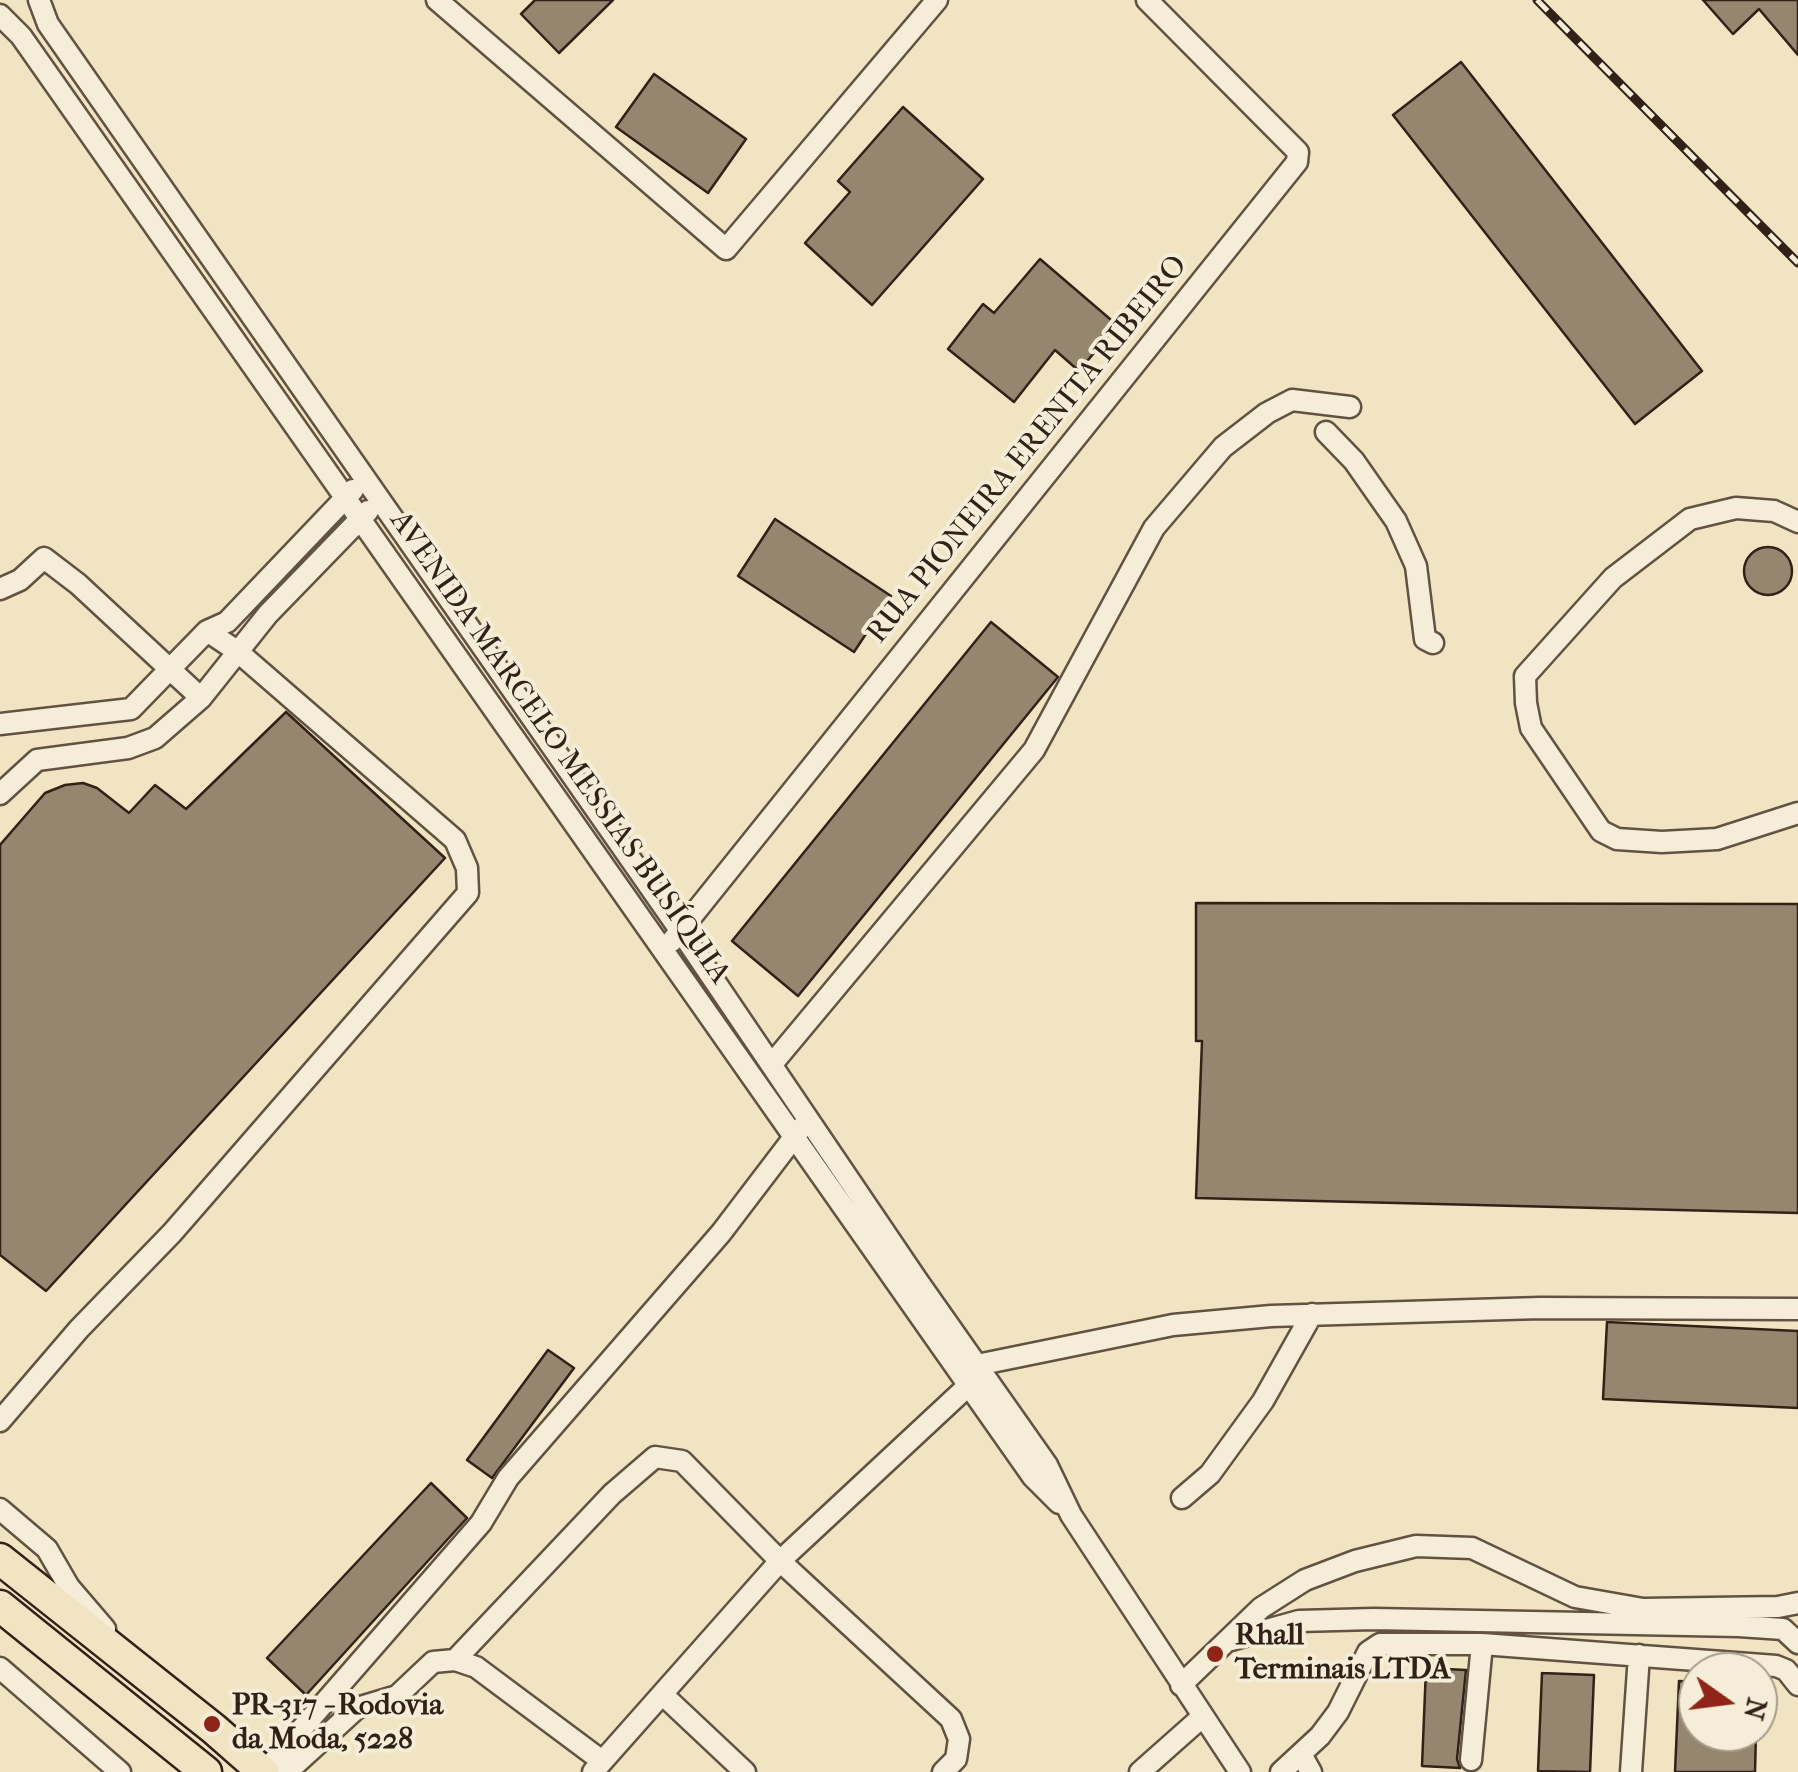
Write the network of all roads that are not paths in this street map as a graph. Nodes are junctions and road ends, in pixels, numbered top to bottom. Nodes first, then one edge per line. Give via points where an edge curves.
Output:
1 (39, 0) edge
2 (437, 0) edge
3 (937, 0) edge
4 (1148, 0) edge
5 (0, 15) edge
6 (1350, 407) dead end
7 (1326, 432) dead end
8 (365, 478) junction
9 (346, 497) junction
10 (380, 500) junction
11 (361, 518) junction
12 (1798, 522) edge
13 (0, 589) edge
14 (251, 596) junction
15 (268, 614) junction
16 (207, 631) junction
17 (1433, 642) dead end
18 (237, 651) junction
19 (170, 669) junction
20 (200, 698) junction
21 (0, 724) edge
22 (0, 794) edge
23 (1798, 813) edge
24 (680, 930) junction
25 (665, 949) junction
26 (772, 1064) junction
27 (802, 1127) junction
28 (1798, 1309) edge
29 (1312, 1314) junction
30 (973, 1375) junction
31 (0, 1421) edge
32 (1182, 1498) dead end
33 (0, 1510) edge
34 (0, 1559) edge
35 (780, 1561) junction
36 (1798, 1603) edge
37 (0, 1606) edge
38 (1229, 1640) junction
39 (1798, 1642) edge
40 (1482, 1644) junction
41 (1639, 1655) junction
42 (454, 1660) junction
43 (0, 1668) edge
44 (143, 1671) junction
45 (1798, 1684) edge
46 (1181, 1685) junction
47 (662, 1694) junction
48 (1202, 1717) junction
49 (146, 1724) junction
50 (1471, 1760) dead end
51 (1306, 1763) edge
52 (598, 1767) edge
53 (120, 1772) edge
54 (182, 1772) edge
55 (206, 1772) edge
56 (264, 1772) edge
57 (288, 1772) edge
58 (745, 1772) edge
59 (943, 1772) edge
60 (1140, 1772) edge
61 (1240, 1772) edge
62 (1281, 1772) edge
63 (1631, 1772) edge

1 - 8 street, AVENIDA MARCELO MESSIAS BUSÍQUIA via 48,24
2 - 3 street via 726,249
4 - 24 street, RUA PIONEIRA ERENITA RIBEIRO via 1298,152 1298,162
5 - 9 street, AVENIDA MARCELO MESSIAS BUSÍQUIA
6 - 26 street via 1292,400 1223,447 1154,528 1034,750
7 - 17 street via 1396,521 1416,566 1425,638
8 - 9 street
8 - 10 street, AVENIDA MARCELO MESSIAS BUSÍQUIA
9 - 11 street, AVENIDA MARCELO MESSIAS BUSÍQUIA
9 - 14 street
10 - 11 street
10 - 24 street, AVENIDA MARCELO MESSIAS BUSÍQUIA
11 - 15 street
11 - 25 street, AVENIDA MARCELO MESSIAS BUSÍQUIA
12 - 23 street via 1774,511 1736,508 1690,519 1613,578 1525,676 1532,728 1601,831 1617,840 1717,839
13 - 19 street via 44,558
14 - 15 street
14 - 16 street via 227,622
15 - 18 street
16 - 18 street
16 - 19 street
18 - 20 street
18 - 31 street via 454,840 467,868 468,893
19 - 20 street
19 - 21 street via 131,709
20 - 22 street via 155,738 38,760
24 - 25 street, RUA PIONEIRA ERENITA RIBEIRO
24 - 26 street, AVENIDA MARCELO MESSIAS BUSÍQUIA
25 - 27 street, AVENIDA MARCELO MESSIAS BUSÍQUIA
26 - 27 street, AVENIDA MARCELO MESSIAS BUSÍQUIA
27 - 30 street, AVENIDA MARCELO MESSIAS BUSÍQUIA
27 - 56 street via 721,1233 508,1478 480,1523
28 - 29 street
29 - 30 street via 1173,1325
29 - 32 street via 1263,1401 1210,1474
30 - 35 street
30 - 46 street, AVENIDA MARCELO MESSIAS BUSÍQUIA via 1033,1477 1070,1515
33 - 44 street via 46,1550 68,1587
34 - 44 highway
35 - 42 street via 682,1461 656,1456
35 - 47 street
35 - 59 street via 951,1720 959,1739 956,1759
36 - 38 street via 1644,1609 1575,1597 1472,1548 1416,1546 1305,1580 1261,1608
37 - 49 highway
38 - 39 street via 1300,1621 1374,1619 1739,1626 1782,1630
38 - 46 street
40 - 41 street
40 - 50 street
40 - 51 street via 1380,1644 1368,1652
41 - 45 street via 1776,1666
41 - 63 street
42 - 52 street via 476,1667
42 - 57 street via 433,1662 396,1696 356,1708
43 - 53 street
44 - 56 highway
46 - 48 street, AVENIDA MARCELO MESSIAS BUSÍQUIA
47 - 52 street
47 - 58 street
48 - 60 street
48 - 61 street, AVENIDA MARCELO MESSIAS BUSÍQUIA
49 - 54 highway
49 - 55 highway
51 - 62 street

